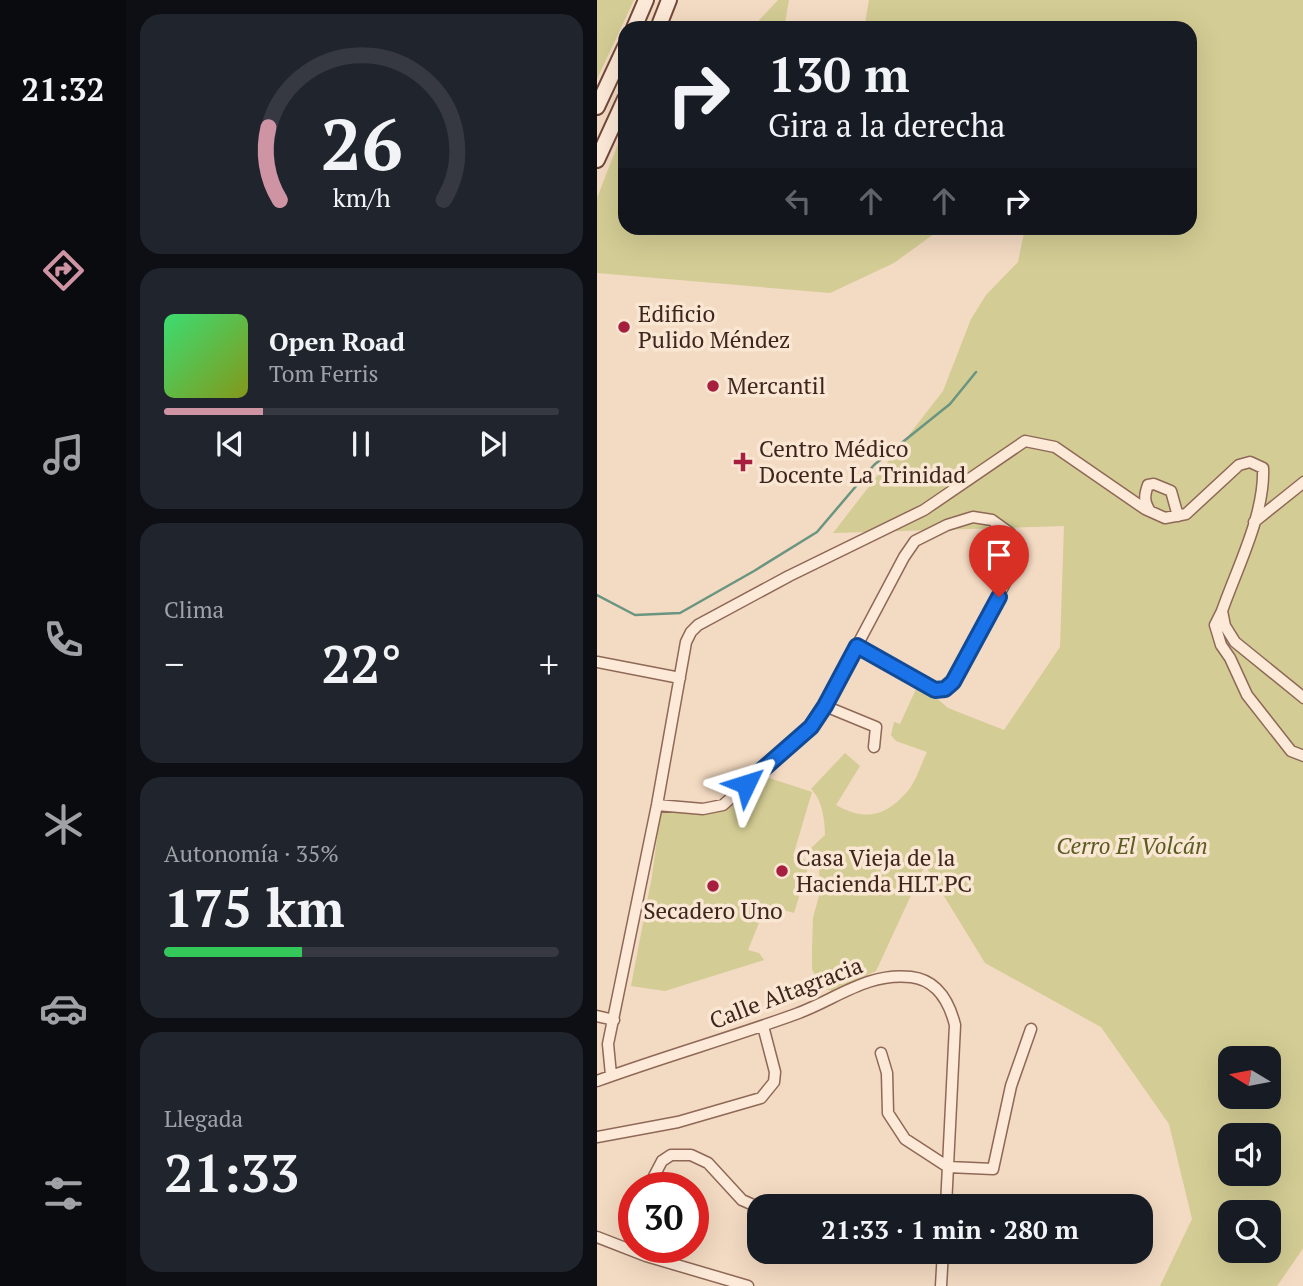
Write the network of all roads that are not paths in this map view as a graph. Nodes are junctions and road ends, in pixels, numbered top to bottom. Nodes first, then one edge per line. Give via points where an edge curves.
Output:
1 (647, 0) edge
2 (669, 0) edge
3 (637, 21) edge
4 (661, 21) edge
5 (618, 62) edge
6 (597, 107) edge
7 (618, 114) edge
8 (597, 160) edge
9 (1303, 482) edge
10 (1150, 512) junction
11 (1178, 516) junction
12 (1254, 522) junction
13 (1222, 611) junction
14 (857, 646) junction
15 (597, 662) edge
16 (680, 678) junction
17 (1303, 698) edge
18 (825, 706) junction
19 (874, 747) dead end
20 (1303, 756) edge
21 (657, 805) junction
22 (597, 1016) edge
23 (615, 1020) junction
24 (763, 1026) junction
25 (1031, 1028) dead end
26 (881, 1053) dead end
27 (611, 1075) junction
28 (597, 1081) edge
29 (597, 1137) edge
30 (948, 1167) junction
31 (656, 1172) edge
32 (947, 1194) edge
33 (747, 1202) edge
34 (597, 1237) edge
35 (942, 1264) edge
36 (748, 1286) edge
37 (941, 1286) edge

1 - 3 main road
2 - 4 main road
5 - 6 main road
7 - 8 main road
9 - 12 street
10 - 11 street via 1166,518
10 - 11 street via 1145,493 1148,485 1154,484 1171,491
10 - 16 street via 1055,447 1025,441 924,510 699,625 686,642
11 - 12 street via 1186,514 1239,465 1250,462 1263,468
12 - 13 street
13 - 17 street via 1235,642
13 - 20 street via 1215,625 1247,695 1291,751
14 - 14 street via 915,541 973,517 993,520 1010,533 1015,553 1012,570 963,666 945,689 935,690
14 - 18 street
15 - 16 street
16 - 21 street
18 - 19 street via 876,727
18 - 21 street via 800,738 723,805 703,809
21 - 23 street
22 - 23 street
23 - 27 street via 609,1044
24 - 27 street, Calle Altagracia
24 - 29 street via 775,1072 774,1082 761,1098 677,1122
24 - 30 street, Calle Altagracia via 883,976 914,977 934,986 947,1002 955,1024
25 - 30 street via 1011,1086 993,1169
26 - 30 street via 891,1120 905,1139
27 - 28 street, Calle Altagracia
30 - 32 street, Calle Altagracia
31 - 33 street via 671,1155 691,1155 708,1163
34 - 36 street
35 - 37 street

